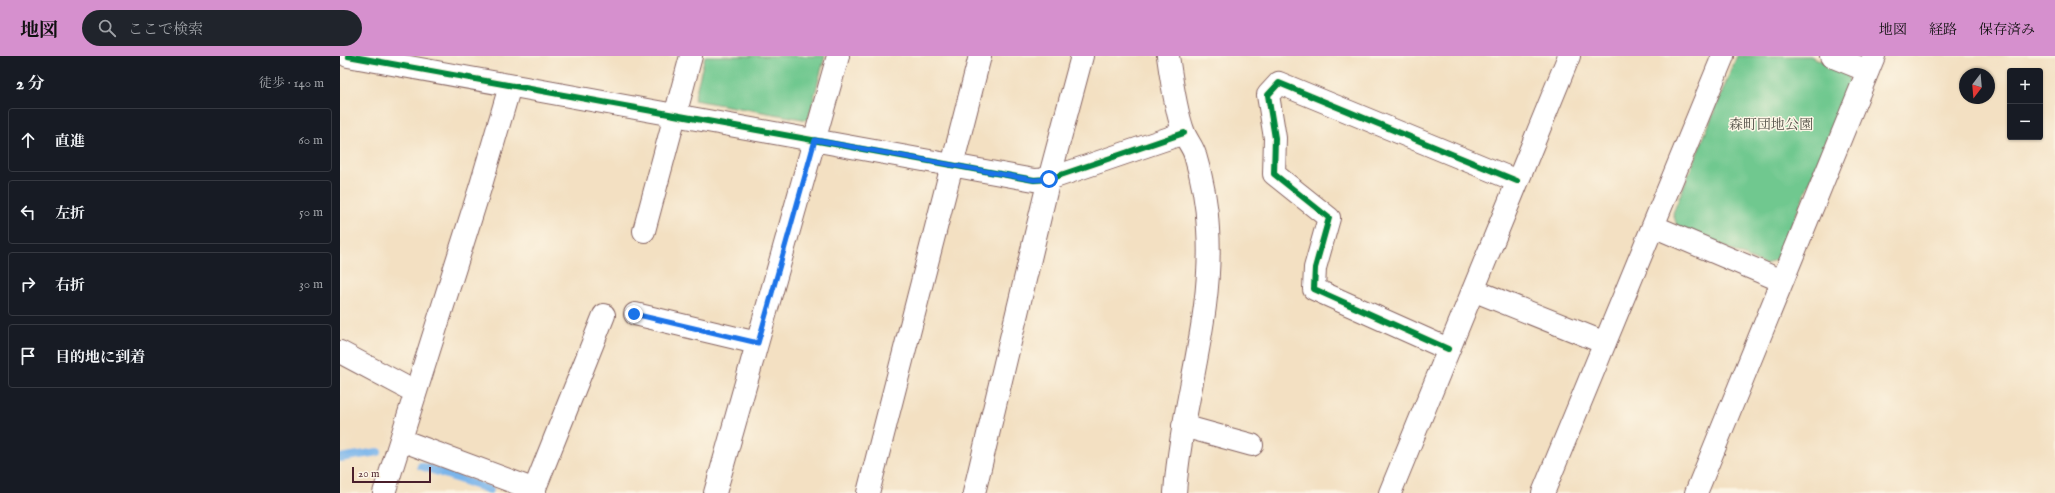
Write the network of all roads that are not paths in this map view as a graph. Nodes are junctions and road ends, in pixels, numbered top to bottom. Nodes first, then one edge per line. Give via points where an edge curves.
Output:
1 (348, 56) edge
2 (691, 56) edge
3 (838, 56) edge
4 (980, 56) edge
5 (1082, 56) edge
6 (1168, 56) edge
7 (1568, 56) edge
8 (1723, 56) edge
9 (1831, 56) edge
10 (1871, 64) edge
11 (510, 86) junction
12 (675, 115) junction
13 (1184, 133) junction
14 (815, 140) junction
15 (951, 165) junction
16 (1049, 179) junction
17 (1517, 181) junction
18 (1653, 226) junction
19 (644, 232) dead end
20 (1782, 281) junction
21 (1473, 290) junction
22 (634, 314) dead end
23 (604, 316) dead end
24 (758, 343) junction
25 (1605, 343) junction
26 (1448, 349) junction
27 (340, 352) edge
28 (415, 392) junction
29 (1183, 426) junction
30 (401, 440) junction
31 (1252, 445) dead end
32 (533, 492) edge
33 (384, 493) edge
34 (715, 493) edge
35 (868, 493) edge
36 (974, 493) edge
37 (1175, 493) edge
38 (1390, 493) edge
39 (1543, 493) edge
40 (1696, 493) edge

1 - 11 street
2 - 12 street
3 - 14 street
4 - 15 street
5 - 16 street
6 - 13 street
7 - 17 street
8 - 18 street
9 - 10 street
10 - 20 street
11 - 12 street
11 - 28 street
12 - 14 street
12 - 19 street
13 - 16 street
13 - 29 street via 1195,153 1204,194 1209,267 1207,302
14 - 15 street
14 - 24 street
15 - 16 street via 1034,180
15 - 35 street
16 - 36 street
17 - 21 street
17 - 26 street via 1279,82 1268,95 1275,138 1274,174 1329,218 1315,268 1314,289
18 - 20 street
18 - 25 street
20 - 40 street
21 - 25 street
21 - 26 street
22 - 24 street
23 - 32 street
24 - 34 street
25 - 39 street
26 - 38 street
27 - 28 street
28 - 30 street
29 - 31 street
29 - 37 street
30 - 32 street
30 - 33 street

